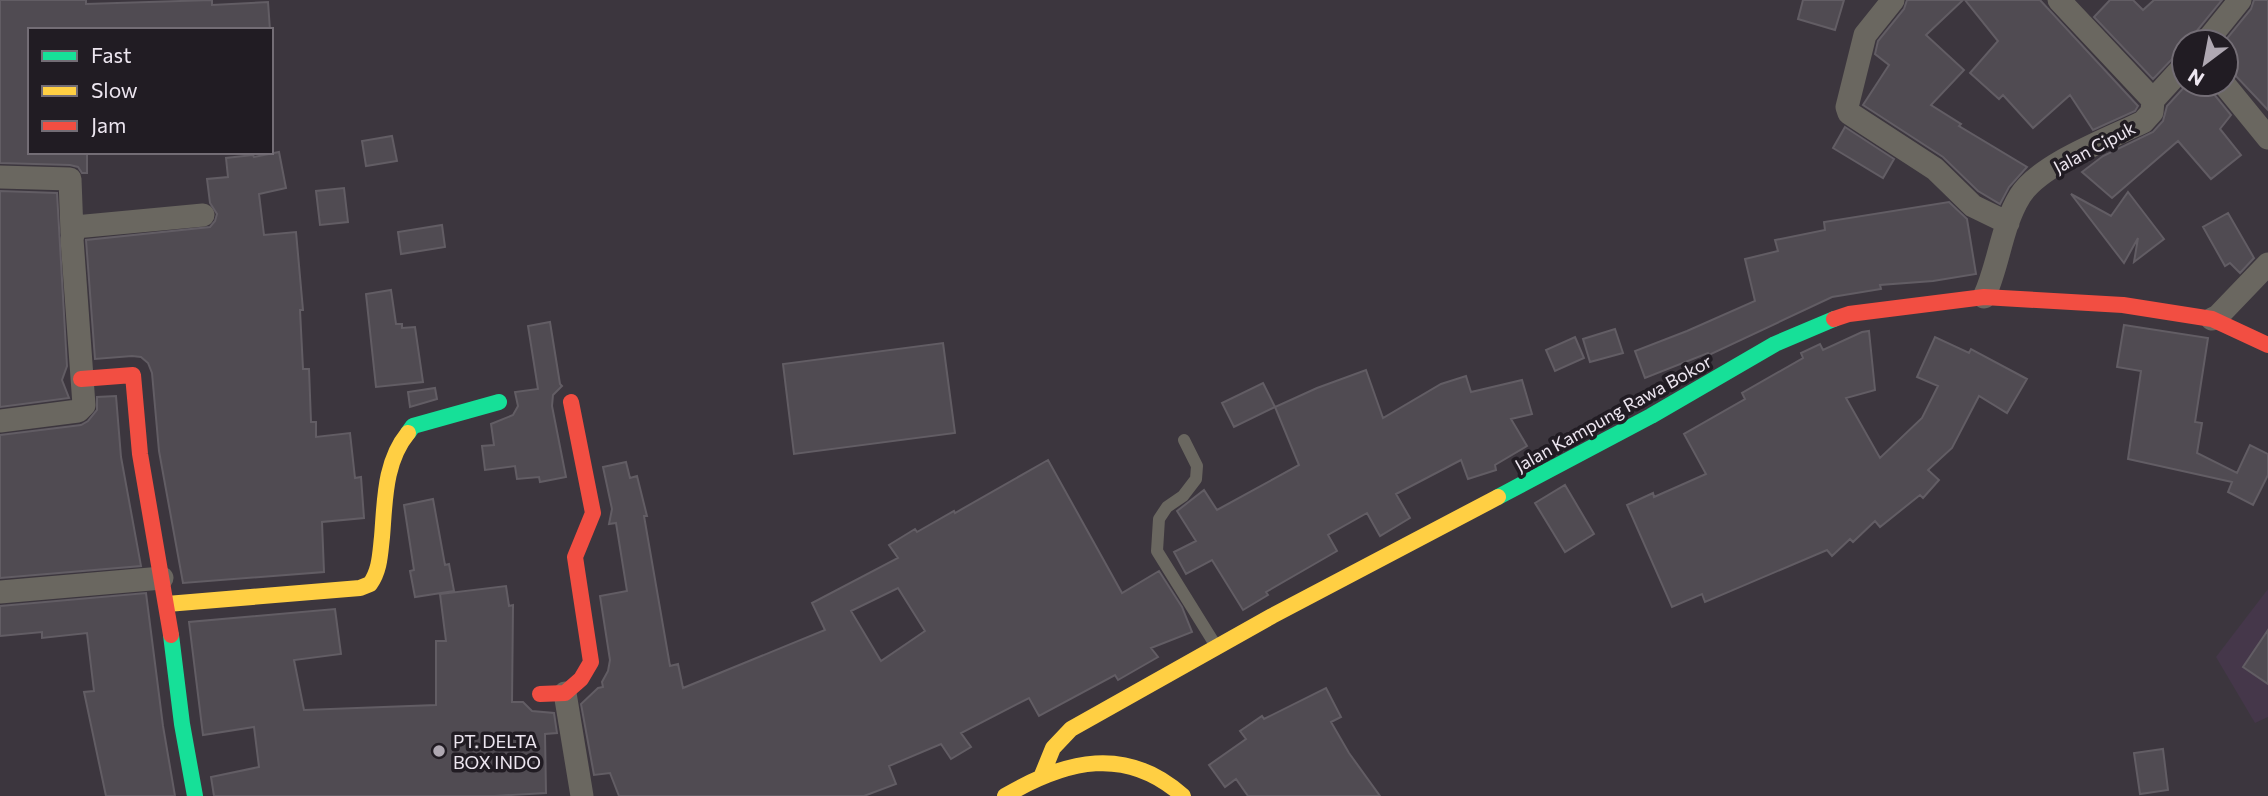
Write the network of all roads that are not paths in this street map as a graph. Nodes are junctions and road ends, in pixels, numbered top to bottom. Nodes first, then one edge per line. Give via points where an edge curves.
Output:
1 (1893, 0) edge
2 (2059, 0) edge
3 (2235, 2) edge
4 (2216, 28) edge
5 (2170, 81) edge
6 (2235, 98) edge
7 (2152, 100) junction
8 (2268, 138) edge
9 (0, 177) edge
10 (203, 215) dead end
11 (2008, 223) junction
12 (72, 232) junction
13 (2268, 264) edge
14 (1986, 293) junction
15 (2215, 317) junction
16 (2268, 345) edge
17 (81, 379) junction
18 (499, 402) dead end
19 (571, 402) dead end
20 (0, 421) edge
21 (1184, 440) dead end
22 (162, 578) junction
23 (0, 592) edge
24 (167, 604) junction
25 (1214, 642) junction
26 (565, 693) junction
27 (540, 694) dead end
28 (1042, 775) junction
29 (195, 796) edge
30 (582, 796) edge
31 (1005, 796) edge
32 (1183, 796) edge

1 - 11 street via 1865,35 1849,113 1936,169 1973,206
2 - 7 street
3 - 4 street
5 - 7 street, Jalan Cipuk
6 - 8 street
7 - 11 street, Jalan Cipuk via 2152,111 2143,122 2068,158 2032,182
9 - 12 street via 70,179
10 - 12 street via 78,226
11 - 14 street, Jalan Cipuk
12 - 17 street
13 - 15 street
14 - 15 street, Jalan Kampung Rawa Bokor
14 - 25 street, Jalan Kampung Rawa Bokor via 1849,314 1813,326 1651,416
15 - 16 street, Jalan Kampung Rawa Bokor
17 - 20 street via 81,409
17 - 22 street via 133,375 140,454
18 - 24 street via 413,426 405,435 389,467 379,568 370,584
19 - 26 street via 593,513 575,556 591,662
21 - 25 lane via 1197,466 1196,479 1159,519 1157,551
22 - 23 street
22 - 24 street
24 - 29 street
25 - 28 street, Jalan Kampung Rawa Bokor via 1071,729 1053,748
26 - 27 street
26 - 30 street
28 - 31 street
28 - 32 street via 1069,766 1109,762 1140,767

